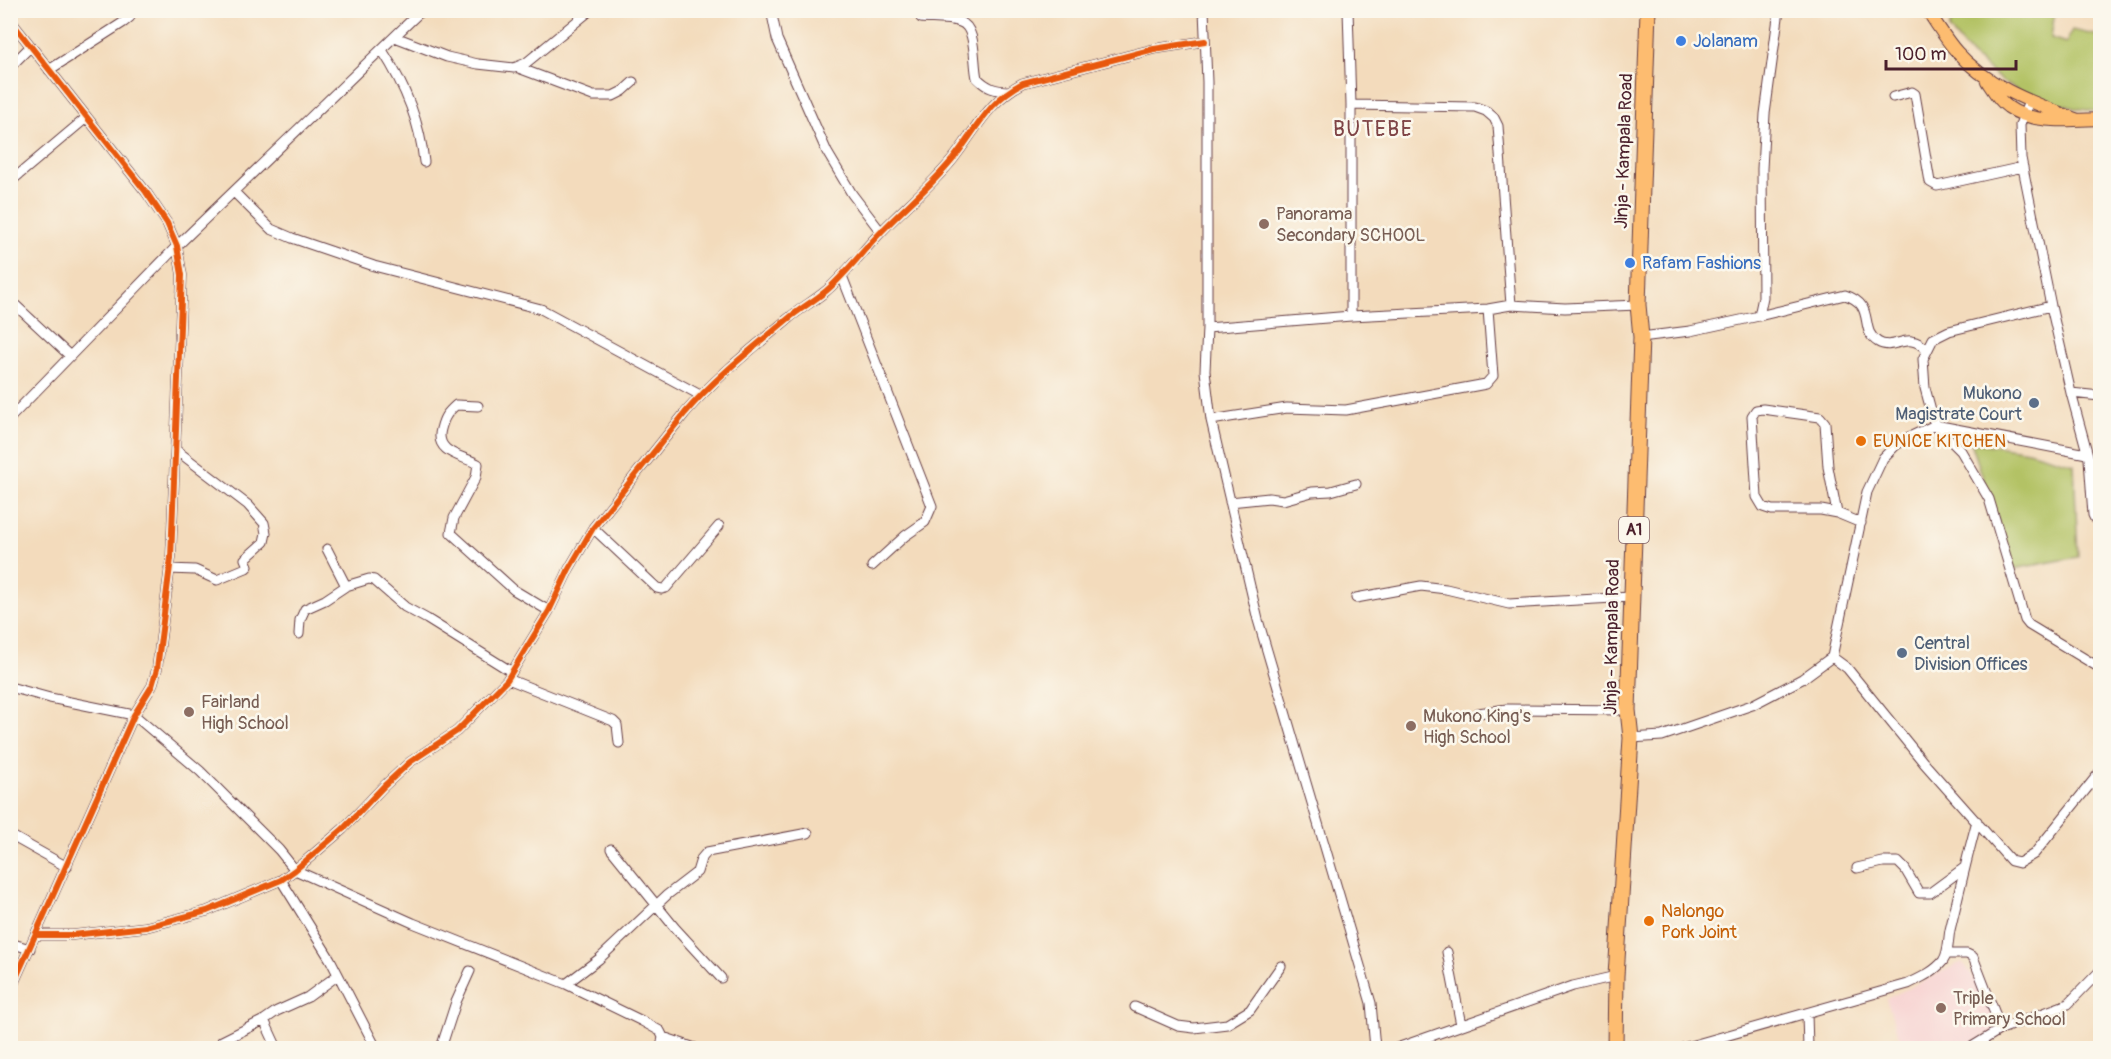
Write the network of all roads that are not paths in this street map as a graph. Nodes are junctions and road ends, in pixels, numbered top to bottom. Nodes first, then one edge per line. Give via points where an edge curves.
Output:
1 (127, 10) edge
2 (422, 10) edge
3 (771, 10) edge
4 (1204, 10) edge
5 (1348, 10) edge
6 (1648, 10) edge
7 (1779, 10) edge
8 (1927, 10) edge
9 (587, 14) dead end
10 (921, 18) dead end
11 (10, 20) edge
12 (395, 37) junction
13 (1205, 41) junction
14 (31, 46) junction
15 (382, 50) junction
16 (10, 67) edge
17 (516, 67) junction
18 (49, 70) junction
19 (1985, 78) junction
20 (633, 82) dead end
21 (1009, 90) junction
22 (1893, 97) dead end
23 (2028, 101) junction
24 (1351, 105) junction
25 (2024, 114) junction
26 (86, 118) junction
27 (2100, 119) edge
28 (2078, 120) junction
29 (424, 162) dead end
30 (2023, 167) junction
31 (10, 182) edge
32 (234, 192) junction
33 (881, 232) junction
34 (177, 246) junction
35 (842, 276) junction
36 (10, 300) edge
37 (1638, 304) junction
38 (1511, 305) junction
39 (2051, 306) junction
40 (1488, 309) junction
41 (1352, 316) junction
42 (1759, 316) junction
43 (1207, 328) junction
44 (1641, 337) junction
45 (1926, 350) junction
46 (70, 356) junction
47 (2071, 393) junction
48 (700, 395) junction
49 (2100, 396) edge
50 (478, 406) dead end
51 (10, 418) edge
52 (1211, 420) junction
53 (1935, 425) junction
54 (176, 450) junction
55 (2087, 454) junction
56 (1356, 484) dead end
57 (1230, 502) junction
58 (1837, 513) junction
59 (2100, 521) edge
60 (1861, 523) junction
61 (719, 526) dead end
62 (593, 528) junction
63 (327, 549) dead end
64 (872, 566) dead end
65 (169, 569) junction
66 (345, 586) junction
67 (1631, 597) junction
68 (1356, 598) dead end
69 (549, 610) junction
70 (299, 634) dead end
71 (1832, 657) junction
72 (2100, 668) edge
73 (510, 675) junction
74 (10, 687) edge
75 (1628, 710) junction
76 (1478, 713) dead end
77 (134, 715) junction
78 (1631, 738) junction
79 (619, 743) dead end
80 (2100, 772) edge
81 (1977, 821) junction
82 (808, 833) dead end
83 (10, 835) edge
84 (611, 849) dead end
85 (67, 867) junction
86 (1857, 868) dead end
87 (1964, 868) junction
88 (295, 870) junction
89 (281, 880) junction
90 (656, 905) junction
91 (37, 935) junction
92 (10, 943) edge
93 (30, 949) junction
94 (1447, 952) dead end
95 (1947, 954) junction
96 (1281, 966) dead end
97 (2100, 970) edge
98 (470, 971) dead end
99 (338, 975) junction
100 (1616, 976) junction
101 (721, 978) dead end
102 (566, 984) junction
103 (10, 991) edge
104 (1135, 1007) dead end
105 (1807, 1014) junction
106 (264, 1020) junction
107 (1461, 1025) junction
108 (2001, 1029) junction
109 (663, 1037) junction
110 (222, 1041) dead end
111 (1713, 1045) edge
112 (277, 1048) edge
113 (376, 1048) edge
114 (441, 1048) edge
115 (660, 1048) edge
116 (695, 1048) edge
117 (1375, 1048) edge
118 (1397, 1048) edge
119 (1616, 1048) edge
120 (1683, 1048) edge
121 (1808, 1048) edge
122 (1970, 1048) edge

1 - 18 street via 130,17 124,22
2 - 12 street
3 - 33 street via 777,39 827,152
4 - 13 street
5 - 24 street
6 - 37 highway, Jinja - Kampala Road / A1
7 - 42 street via 1765,114 1763,297
8 - 19 main road via 1957,52
9 - 17 street
10 - 21 street via 967,26 977,78 997,91
11 - 14 street
12 - 15 street
12 - 17 street via 447,57
13 - 21 street via 1101,61
13 - 43 street
14 - 16 street
14 - 18 street
15 - 29 street via 405,88
15 - 32 street
17 - 20 street via 593,96 614,96
18 - 26 street
19 - 23 main road
19 - 25 main road via 2008,107
21 - 33 street via 972,130 952,160
22 - 30 street via 1915,94 1930,182 1937,186
23 - 25 street
23 - 28 main road
24 - 38 street via 1475,107 1494,118 1501,157
24 - 41 street
25 - 28 main road
25 - 30 street via 2020,125
26 - 31 street
26 - 34 street via 146,192
27 - 28 main road
30 - 39 street
32 - 34 street
32 - 48 street via 271,229 374,266 541,309
33 - 35 street
34 - 46 street
34 - 54 street via 182,275
35 - 48 street
35 - 64 street via 932,506 925,522
36 - 46 street
37 - 38 street via 1565,308
37 - 44 highway, Jinja - Kampala Road / A1
38 - 40 street
39 - 45 street via 1949,331 1933,339
39 - 47 street
40 - 41 street
40 - 52 street via 1493,376 1486,384 1346,410 1287,408
41 - 43 street
42 - 44 street
42 - 45 street via 1845,295 1862,304 1876,341 1882,344 1913,340
43 - 52 street via 1205,371
44 - 67 highway, Jinja - Kampala Road / A1
45 - 53 street via 1924,388
46 - 51 street
47 - 49 street
47 - 55 street
48 - 62 street
50 - 69 street via 456,405 445,414 440,434 446,450 478,464 451,533 514,590
52 - 57 street
53 - 55 street
53 - 60 street via 1907,438 1883,458 1867,492
53 - 72 street via 1961,451 1989,499 2025,620
54 - 65 street
54 - 65 street via 248,505 264,523 266,538 245,560 246,568 224,578 217,580 195,570
55 - 59 street via 2093,515
56 - 57 street via 1283,500
57 - 117 street via 1258,620 1371,1003
58 - 58 street via 1763,507 1756,486 1752,416 1756,410 1820,417 1825,423
58 - 60 street
60 - 71 street
61 - 62 street via 662,589
62 - 69 street
63 - 66 street
65 - 77 street via 157,669 152,686
66 - 70 street via 305,609
66 - 73 street via 374,580 405,607
67 - 68 street via 1509,604 1421,586
67 - 75 highway, Jinja - Kampala Road / A1
69 - 73 street
71 - 78 street via 1802,679 1752,705 1662,736
71 - 81 street via 1847,668
73 - 79 street via 613,721
73 - 88 street via 457,731 410,762
74 - 77 street
75 - 76 street via 1507,709
75 - 78 highway, Jinja - Kampala Road / A1
77 - 85 street
77 - 88 street via 200,771
78 - 100 highway, Jinja - Kampala Road / A1
80 - 81 street via 2034,854 2019,862 2006,857
81 - 87 street
82 - 90 street via 707,852 697,872
83 - 85 street
84 - 90 street
85 - 91 street
86 - 87 street via 1898,861 1923,894
87 - 95 street
88 - 89 street
88 - 102 street via 413,923
89 - 91 street via 207,911 146,927
89 - 99 street
90 - 101 street
90 - 102 street
91 - 93 street
92 - 93 street
93 - 103 street
94 - 107 street
95 - 105 street via 1932,971 1908,984
95 - 108 street via 1972,957
96 - 104 street via 1250,1010 1227,1024 1178,1026
97 - 108 street via 2068,1004
98 - 114 street
99 - 106 street via 308,997
99 - 113 street
100 - 107 street via 1573,986
100 - 119 highway, Jinja - Kampala Road / A1
102 - 109 street via 642,1021
105 - 111 street
105 - 121 street
106 - 110 street
106 - 112 street
107 - 118 street
108 - 122 street
109 - 115 street
109 - 116 street
111 - 120 street

